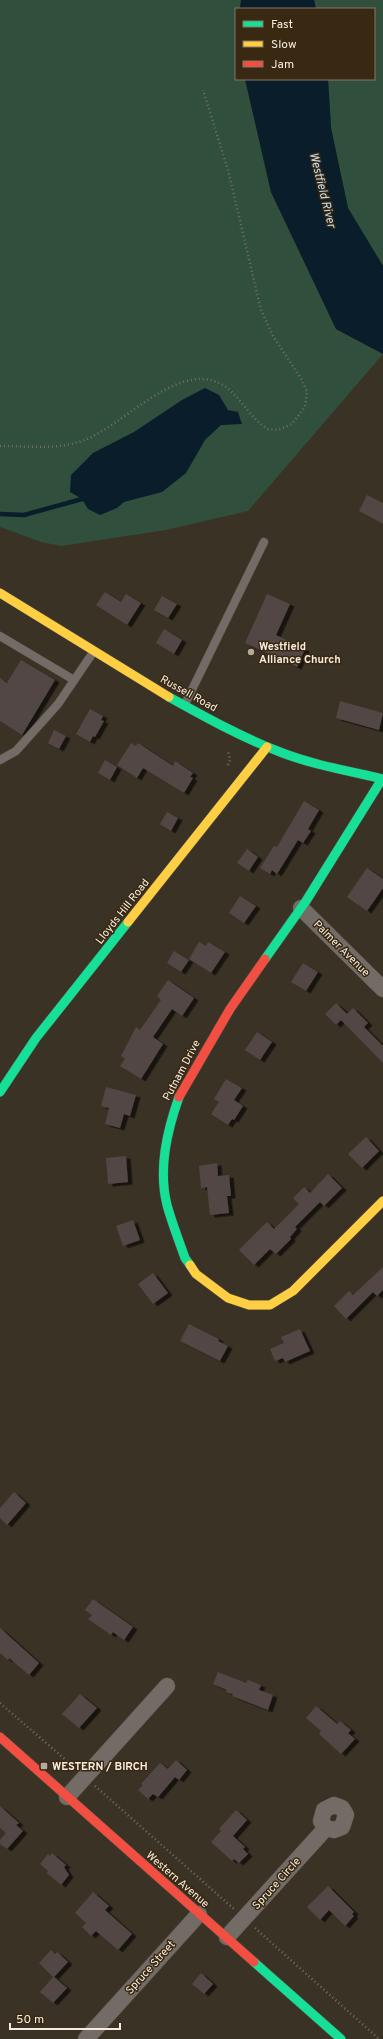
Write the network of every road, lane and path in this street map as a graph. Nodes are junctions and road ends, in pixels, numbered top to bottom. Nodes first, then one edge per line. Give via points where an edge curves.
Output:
1 (203, 90) dead end
2 (0, 446) edge
3 (264, 542) dead end
4 (0, 592) edge
5 (0, 636) edge
6 (94, 651) junction
7 (74, 680) junction
8 (185, 705) junction
9 (267, 747) junction
10 (0, 760) edge
11 (383, 779) edge
12 (301, 908) junction
13 (383, 989) edge
14 (0, 1092) edge
15 (383, 1201) edge
16 (166, 1686) dead end
17 (0, 1703) edge
18 (0, 1737) edge
19 (85, 1777) junction
20 (67, 1797) junction
21 (326, 1828) dead end
22 (199, 1914) junction
23 (244, 1918) junction
24 (227, 1937) junction
25 (86, 2039) edge
26 (341, 2039) edge
27 (379, 2039) edge

1 - 2 path via 228,170 261,310 273,336 304,384 307,397 305,407 289,427 268,429 221,384 200,378 158,393 110,427 84,440 52,447
3 - 8 lane
4 - 6 main road, Russell Road
5 - 7 lane
6 - 7 lane
6 - 8 main road, Russell Road
7 - 10 lane via 58,704 16,751
8 - 9 main road, Russell Road
9 - 11 main road, Russell Road via 301,759
9 - 14 main road, Lloyds Hill Road via 36,1038
11 - 12 main road, Putnam Drive
12 - 13 street, Palmer Avenue
12 - 15 main road, Putnam Drive via 230,1009 181,1091 172,1115 164,1158 167,1204 185,1258 196,1274 228,1298 260,1306 270,1305 293,1291
16 - 19 street
17 - 19 path
18 - 20 main road, Western Avenue
19 - 20 street
19 - 23 path
20 - 22 main road, Western Avenue
21 - 23 street, Spruce Circle
22 - 24 main road, Western Avenue
22 - 25 street, Spruce Street
23 - 24 street, Spruce Circle
23 - 27 path
24 - 26 main road, Western Avenue

